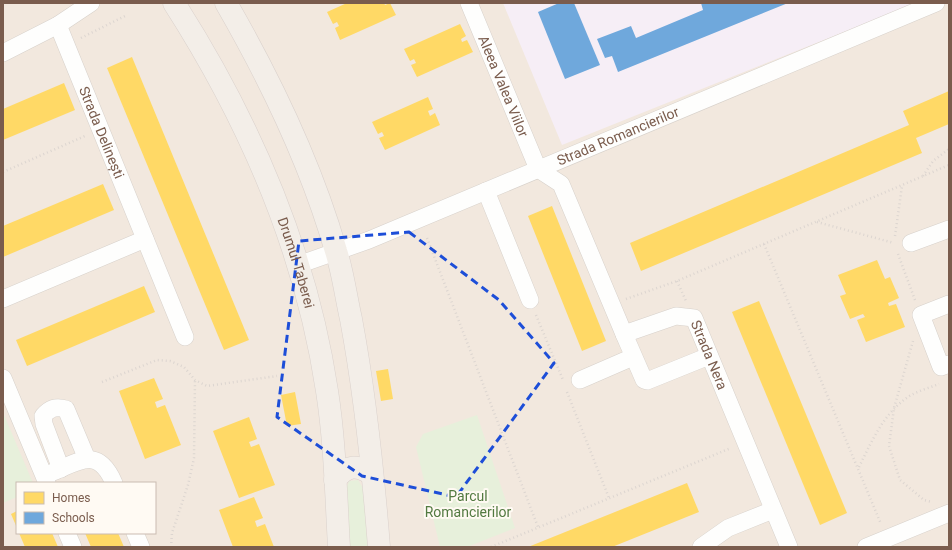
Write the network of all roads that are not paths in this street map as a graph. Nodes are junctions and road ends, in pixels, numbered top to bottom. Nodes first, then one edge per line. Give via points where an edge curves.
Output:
1 (91, 3) edge
2 (174, 3) edge
3 (226, 3) edge
4 (469, 3) edge
5 (936, 3) edge
6 (58, 25) junction
7 (3, 54) edge
8 (538, 169) junction
9 (486, 191) junction
10 (949, 229) edge
11 (145, 239) junction
12 (911, 243) dead end
13 (337, 252) junction
14 (298, 265) junction
15 (3, 299) edge
16 (530, 300) road end
17 (949, 304) edge
18 (624, 334) junction
19 (185, 337) dead end
20 (710, 356) junction
21 (633, 357) junction
22 (949, 364) edge
23 (3, 378) edge
24 (580, 380) dead end
25 (7, 401) edge
26 (87, 459) junction
27 (61, 469) junction
28 (372, 474) junction
29 (45, 480) edge
30 (336, 480) junction
31 (113, 482) edge
32 (943, 508) edge
33 (773, 510) junction
34 (67, 534) edge
35 (135, 534) edge
36 (73, 547) edge
37 (141, 547) edge
38 (339, 547) edge
39 (379, 547) edge
40 (701, 547) edge
41 (789, 547) edge
42 (866, 547) edge

1 - 6 street
2 - 14 main road, Drumul Taberei via 197,39 244,129 283,217
3 - 13 main road via 269,83 301,153
4 - 8 street, Aleea Valea Viilor
5 - 8 street, Strada Romancierilor
6 - 7 street
6 - 11 street, Strada Delinești
8 - 9 street, Strada Romancierilor
8 - 18 street via 561,184
9 - 13 street, Strada Romancierilor
9 - 16 street
10 - 12 street
11 - 15 street
11 - 19 street, Strada Delinești
13 - 14 street, Strada Romancierilor
13 - 28 main road via 357,354
14 - 30 main road, Drumul Taberei via 312,315 327,388
17 - 22 street via 921,315 941,367
18 - 20 street, Strada Nera via 676,316 694,318
18 - 21 street
20 - 21 street via 647,381 644,380
20 - 33 street, Strada Nera
21 - 24 street
23 - 25 street
25 - 29 street
26 - 27 street
26 - 27 street via 66,409 58,406 48,410 43,416
26 - 31 street via 96,460 105,466
27 - 29 street
28 - 30 main road via 357,467 348,468 341,472
28 - 39 main road
30 - 38 main road, Drumul Taberei
32 - 42 street
33 - 40 street via 728,528
33 - 41 street, Strada Nera
34 - 36 street
35 - 37 street

